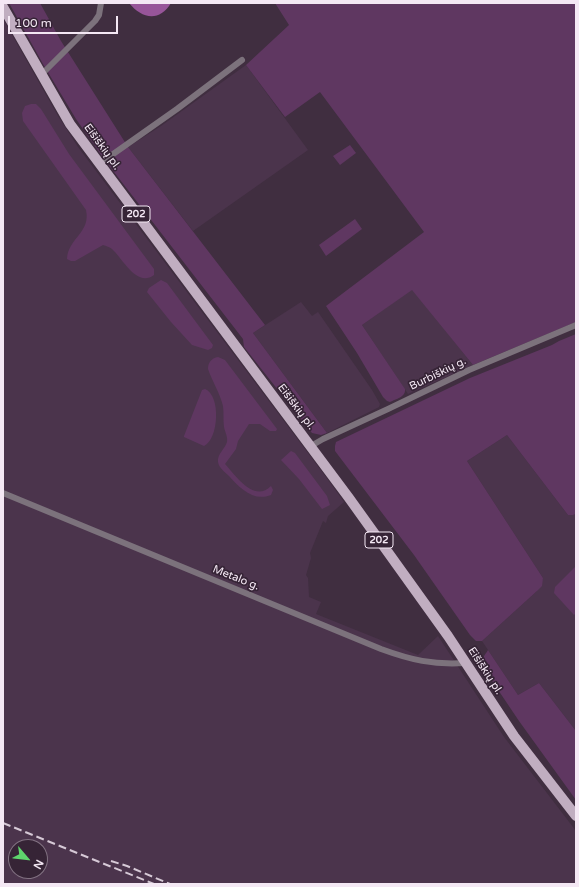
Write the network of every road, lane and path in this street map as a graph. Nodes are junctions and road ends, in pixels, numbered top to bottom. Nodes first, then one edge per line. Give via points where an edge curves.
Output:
1 (101, 3) edge
2 (3, 7) edge
3 (242, 60) dead end
4 (41, 75) junction
5 (99, 164) junction
6 (576, 325) edge
7 (311, 446) junction
8 (3, 493) edge
9 (465, 663) junction
10 (576, 816) edge

1 - 4 street via 95,21
2 - 4 main road, Eišiškių pl. / 202
3 - 5 street
4 - 5 main road, Eišiškių pl. / 202 via 70,124
5 - 7 main road, Eišiškių pl. / 202
6 - 7 street, Burbiškių g. via 469,370
7 - 9 main road, Eišiškių pl. / 202
8 - 9 street, Metalo g. via 381,649 417,660 446,664
9 - 10 main road, Eišiškių pl. / 202 via 514,736

